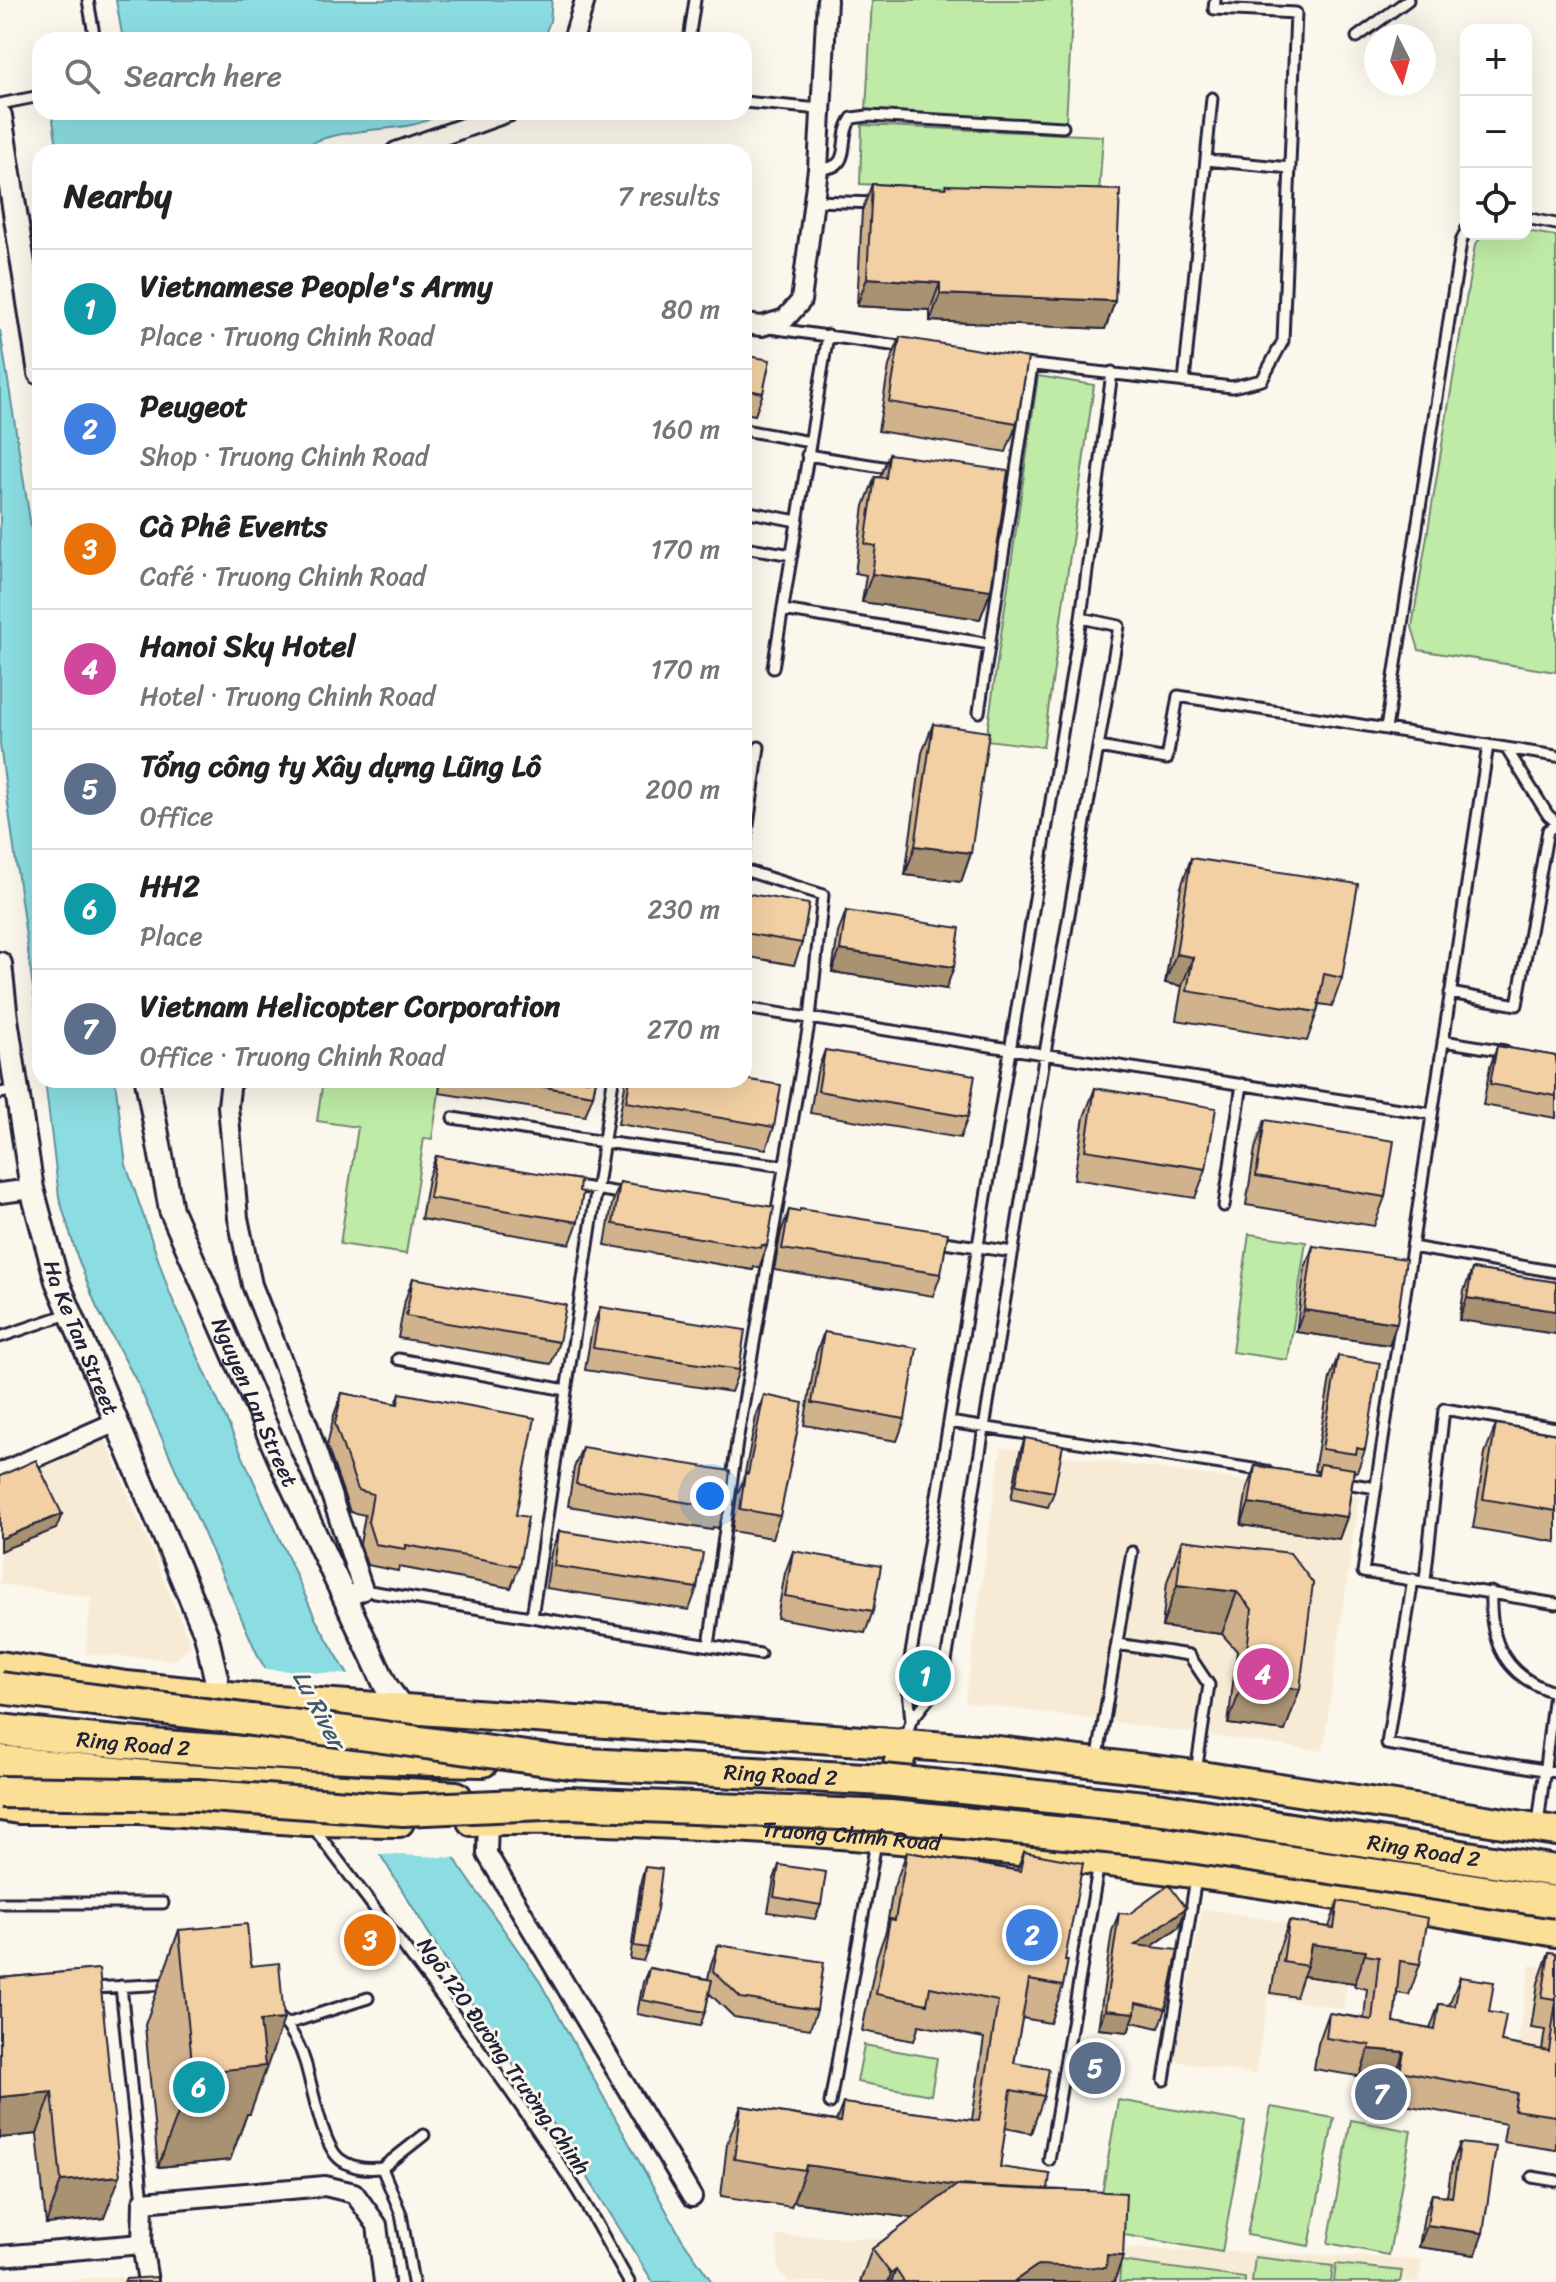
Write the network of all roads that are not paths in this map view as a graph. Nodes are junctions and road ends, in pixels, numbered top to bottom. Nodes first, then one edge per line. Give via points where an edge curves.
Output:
1 (88, 0) edge
2 (585, 0) edge
3 (695, 0) edge
4 (827, 0) edge
5 (1215, 0) edge
6 (1408, 0) edge
7 (94, 32) edge
8 (575, 32) edge
9 (690, 32) edge
10 (1357, 37) dead end
11 (32, 98) edge
12 (1212, 98) dead end
13 (752, 103) edge
14 (0, 104) edge
15 (820, 109) junction
16 (0, 116) edge
17 (486, 120) edge
18 (1063, 127) dead end
19 (418, 144) edge
20 (1206, 160) junction
21 (1290, 168) junction
22 (818, 169) junction
23 (814, 201) junction
24 (891, 204) edge
25 (1532, 219) edge
26 (1556, 224) edge
27 (1462, 240) edge
28 (32, 322) edge
29 (753, 325) edge
30 (828, 335) junction
31 (922, 349) edge
32 (1001, 361) edge
33 (1032, 366) junction
34 (1112, 372) junction
35 (1184, 382) junction
36 (752, 431) edge
37 (810, 442) junction
38 (807, 455) junction
39 (910, 471) edge
40 (998, 485) edge
41 (1013, 487) junction
42 (752, 513) edge
43 (797, 521) junction
44 (752, 548) edge
45 (792, 555) junction
46 (783, 610) junction
47 (1081, 618) junction
48 (990, 644) junction
49 (773, 668) dead end
50 (979, 712) dead end
51 (1386, 729) junction
52 (1488, 745) junction
53 (759, 747) dead end
54 (1099, 747) junction
55 (1506, 748) junction
56 (1556, 756) edge
57 (752, 797) edge
58 (1556, 824) edge
59 (752, 873) edge
60 (0, 964) edge
61 (1450, 993) junction
62 (752, 1009) edge
63 (810, 1018) junction
64 (3, 1019) edge
65 (1443, 1041) junction
66 (1010, 1048) junction
67 (1514, 1052) edge
68 (1045, 1053) junction
69 (1242, 1084) junction
70 (148, 1088) edge
71 (230, 1088) edge
72 (612, 1088) edge
73 (9, 1092) edge
74 (1432, 1114) junction
75 (453, 1118) dead end
76 (604, 1142) junction
77 (784, 1166) junction
78 (560, 1183) edge
79 (32, 1189) junction
80 (597, 1190) junction
81 (0, 1193) edge
82 (641, 1196) edge
83 (1224, 1206) dead end
84 (760, 1213) edge
85 (775, 1215) junction
86 (791, 1217) edge
87 (931, 1240) edge
88 (978, 1247) junction
89 (1412, 1247) junction
90 (1013, 1252) junction
91 (1556, 1272) edge
92 (68, 1314) junction
93 (0, 1337) edge
94 (398, 1359) dead end
95 (566, 1390) junction
96 (116, 1422) junction
97 (949, 1422) junction
98 (985, 1427) junction
99 (1556, 1428) edge
100 (0, 1473) edge
101 (1282, 1473) edge
102 (1329, 1480) edge
103 (1376, 1488) junction
104 (1132, 1552) dead end
105 (1413, 1579) junction
106 (1425, 1580) junction
107 (1491, 1592) junction
108 (354, 1594) junction
109 (1556, 1604) edge
110 (532, 1617) junction
111 (1117, 1644) junction
112 (709, 1646) junction
113 (760, 1654) dead end
114 (0, 1666) edge
115 (126, 1686) junction
116 (0, 1688) edge
117 (1555, 1693) edge
118 (220, 1695) junction
119 (0, 1701) edge
120 (403, 1709) junction
121 (0, 1730) edge
122 (908, 1732) junction
123 (0, 1761) edge
124 (569, 1763) junction
125 (1097, 1763) junction
126 (1545, 1771) junction
127 (1556, 1772) edge
128 (1195, 1775) junction
129 (0, 1777) edge
130 (0, 1792) edge
131 (569, 1803) junction
132 (0, 1806) edge
133 (140, 1809) junction
134 (488, 1820) junction
135 (308, 1821) junction
136 (1547, 1830) edge
137 (877, 1835) junction
138 (1100, 1860) junction
139 (1556, 1871) edge
140 (1197, 1873) junction
141 (1556, 1902) edge
142 (0, 1903) edge
143 (163, 1903) dead end
144 (1556, 1932) edge
145 (176, 1984) dead end
146 (121, 1986) junction
147 (75, 1989) edge
148 (368, 1998) dead end
149 (267, 2003) edge
150 (287, 2024) junction
151 (1164, 2080) dead end
152 (830, 2103) dead end
153 (424, 2135) dead end
154 (1049, 2160) dead end
155 (382, 2168) junction
156 (1532, 2177) dead end
157 (1556, 2181) edge
158 (692, 2197) dead end
159 (143, 2202) junction
160 (142, 2244) junction
161 (0, 2256) edge
162 (148, 2282) edge
163 (384, 2282) edge
164 (413, 2282) edge
165 (629, 2282) edge

1 - 7 lane
2 - 8 street
3 - 9 lane
4 - 15 street
5 - 21 lane via 1214,9 1296,13
6 - 10 lane
11 - 14 lane
12 - 20 lane
13 - 15 lane
15 - 22 street
16 - 28 street
17 - 19 street
18 - 22 lane via 852,118 839,164
20 - 21 lane
20 - 35 lane
21 - 35 lane via 1283,341 1262,380 1232,387
22 - 23 street
23 - 24 lane
23 - 29 street via 801,301 785,319
25 - 26 lane
27 - 51 lane
29 - 30 lane
30 - 31 lane
30 - 37 lane
32 - 33 lane
33 - 34 lane
33 - 41 lane
34 - 35 lane
34 - 47 lane
36 - 37 lane
37 - 38 lane
38 - 39 lane
38 - 43 lane
40 - 41 lane
41 - 48 lane
42 - 43 lane
43 - 45 lane
44 - 45 lane
45 - 46 lane
46 - 48 lane
46 - 49 lane
47 - 54 lane via 1119,626
47 - 66 lane
48 - 50 lane
51 - 52 lane
51 - 54 lane via 1178,696 1167,759
52 - 55 lane
52 - 61 lane
53 - 57 lane
54 - 68 lane
55 - 56 lane
55 - 58 lane
58 - 61 lane via 1548,830 1517,1005
59 - 63 lane via 823,895
60 - 64 street, Ha Ke Tan Street
61 - 65 lane
62 - 63 lane
63 - 66 lane
63 - 77 lane
64 - 73 street, Ha Ke Tan Street
65 - 67 lane
65 - 74 lane
66 - 68 lane
66 - 88 lane
68 - 69 lane
68 - 90 lane
69 - 74 lane
69 - 83 lane
70 - 108 street, Nguyen Lan Street via 171,1210 282,1464
71 - 108 street via 238,1218 252,1285 309,1429
72 - 76 lane
73 - 79 street, Ha Ke Tan Street
74 - 89 lane
75 - 76 lane
76 - 77 lane
76 - 80 lane
77 - 85 lane
78 - 80 lane
79 - 81 street
79 - 92 street, Ha Ke Tan Street
80 - 82 lane
80 - 95 lane
84 - 85 lane
85 - 86 lane
85 - 112 lane
87 - 88 lane
88 - 90 lane
88 - 97 lane
89 - 91 lane
89 - 103 lane
90 - 98 lane
92 - 93 lane
92 - 96 street, Ha Ke Tan Street
94 - 95 lane
95 - 110 lane
96 - 100 street
96 - 118 street, Ha Ke Tan Street via 206,1634
97 - 98 lane
97 - 122 lane via 907,1675
98 - 101 lane
98 - 122 lane via 943,1677
99 - 106 lane via 1444,1409
102 - 103 lane
103 - 105 lane via 1363,1572
104 - 111 lane
105 - 106 lane
105 - 126 lane via 1387,1744
106 - 107 lane
107 - 109 lane
107 - 117 lane via 1496,1645 1527,1681
108 - 110 lane
108 - 120 street, Nguyen Lan Street via 386,1686
110 - 112 lane
111 - 125 lane
111 - 128 lane via 1189,1655 1209,1685
112 - 113 lane
114 - 115 main road
115 - 118 main road
115 - 119 main road
116 - 124 highway, bridge
117 - 126 lane
118 - 120 main road
120 - 122 main road
121 - 124 highway, Ring Road 2, bridge via 190,1750
122 - 125 main road
122 - 137 main road
123 - 131 highway, Ring Road 2, bridge via 184,1780
124 - 139 highway, Ring Road 2, bridge via 884,1780 1164,1809
125 - 128 main road
126 - 127 lane
126 - 136 lane
128 - 136 main road
129 - 133 main road, Truong Chinh Road
130 - 131 highway, bridge via 197,1795 403,1810
131 - 141 highway, Ring Road 2, bridge via 890,1816 1158,1842
132 - 133 main road, Truong Chinh Road
133 - 135 main road, Truong Chinh Road
134 - 135 main road, Truong Chinh Road
134 - 137 main road, Truong Chinh Road
134 - 158 street via 487,1854
135 - 165 lane, Ngõ 120 Đường Trường Chinh via 508,2088
137 - 138 main road, Truong Chinh Road
137 - 152 lane
138 - 140 main road, Truong Chinh Road
138 - 154 lane
140 - 144 main road, Truong Chinh Road
140 - 151 lane
142 - 143 lane
145 - 146 lane
146 - 147 lane
146 - 159 lane
148 - 150 lane
149 - 150 lane
150 - 155 lane via 338,2158 359,2169
153 - 155 lane
155 - 164 lane via 401,2214
156 - 157 lane
159 - 160 street
159 - 163 street via 292,2187 325,2186 354,2193 377,2225
160 - 161 street
160 - 162 street

